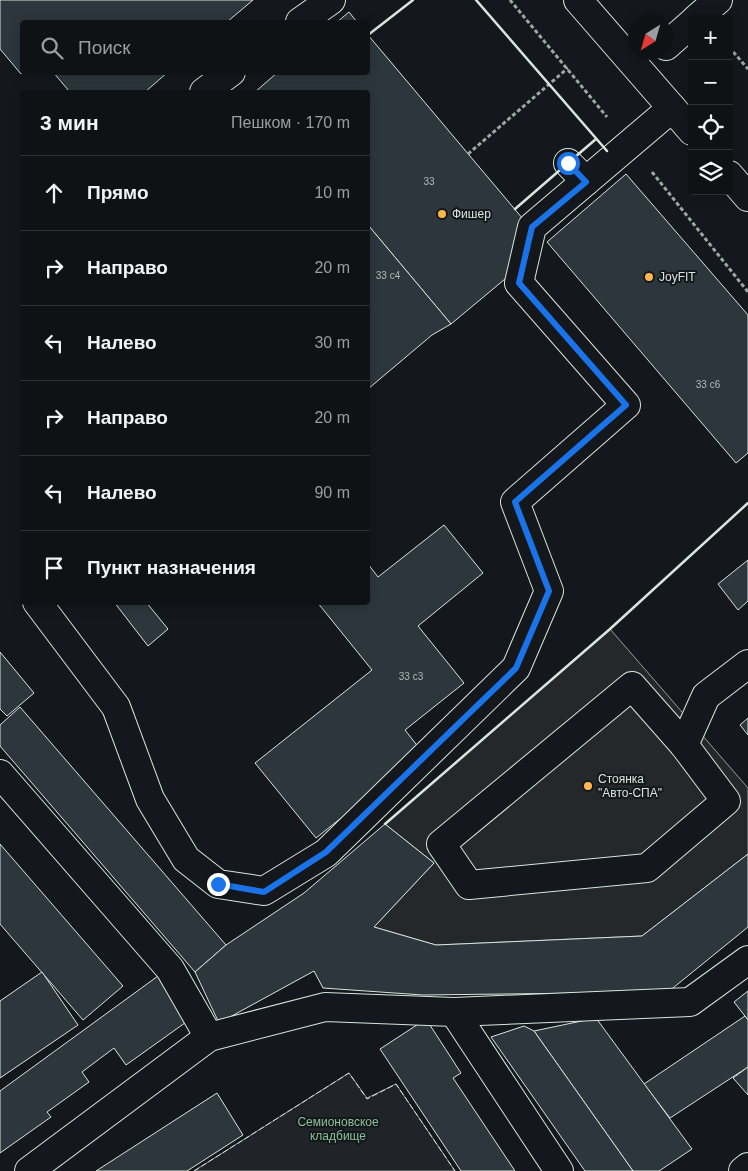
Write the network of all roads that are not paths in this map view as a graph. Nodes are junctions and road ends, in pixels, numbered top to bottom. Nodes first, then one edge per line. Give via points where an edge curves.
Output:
1 (331, 0) edge
2 (578, 0) edge
3 (718, 0) edge
4 (701, 15) edge
5 (303, 20) edge
6 (688, 27) edge
7 (673, 40) edge
8 (648, 61) edge
9 (227, 75) edge
10 (207, 90) edge
11 (672, 108) junction
12 (688, 126) edge
13 (733, 180) edge
14 (748, 197) edge
15 (39, 605) edge
16 (748, 664) edge
17 (684, 745) junction
18 (0, 774) edge
19 (748, 960) edge
20 (454, 1012) junction
21 (209, 1037) junction
22 (748, 1167) edge
23 (29, 1171) edge
24 (559, 1171) edge
25 (743, 1171) edge

1 - 5 street
2 - 8 street
3 - 4 street
6 - 7 street
8 - 11 street
9 - 10 street
11 - 12 street
11 - 15 street via 577,172 532,227 519,283 626,405 515,502 549,591 516,668 326,852 264,892 218,884 186,860 150,798 116,707
13 - 14 street
16 - 17 street via 706,696
17 - 17 street via 726,801 647,868 469,885 441,844 632,686
18 - 21 street via 170,970
19 - 20 street via 690,1002
20 - 21 street via 325,1007
20 - 24 street
21 - 23 street
22 - 25 street

